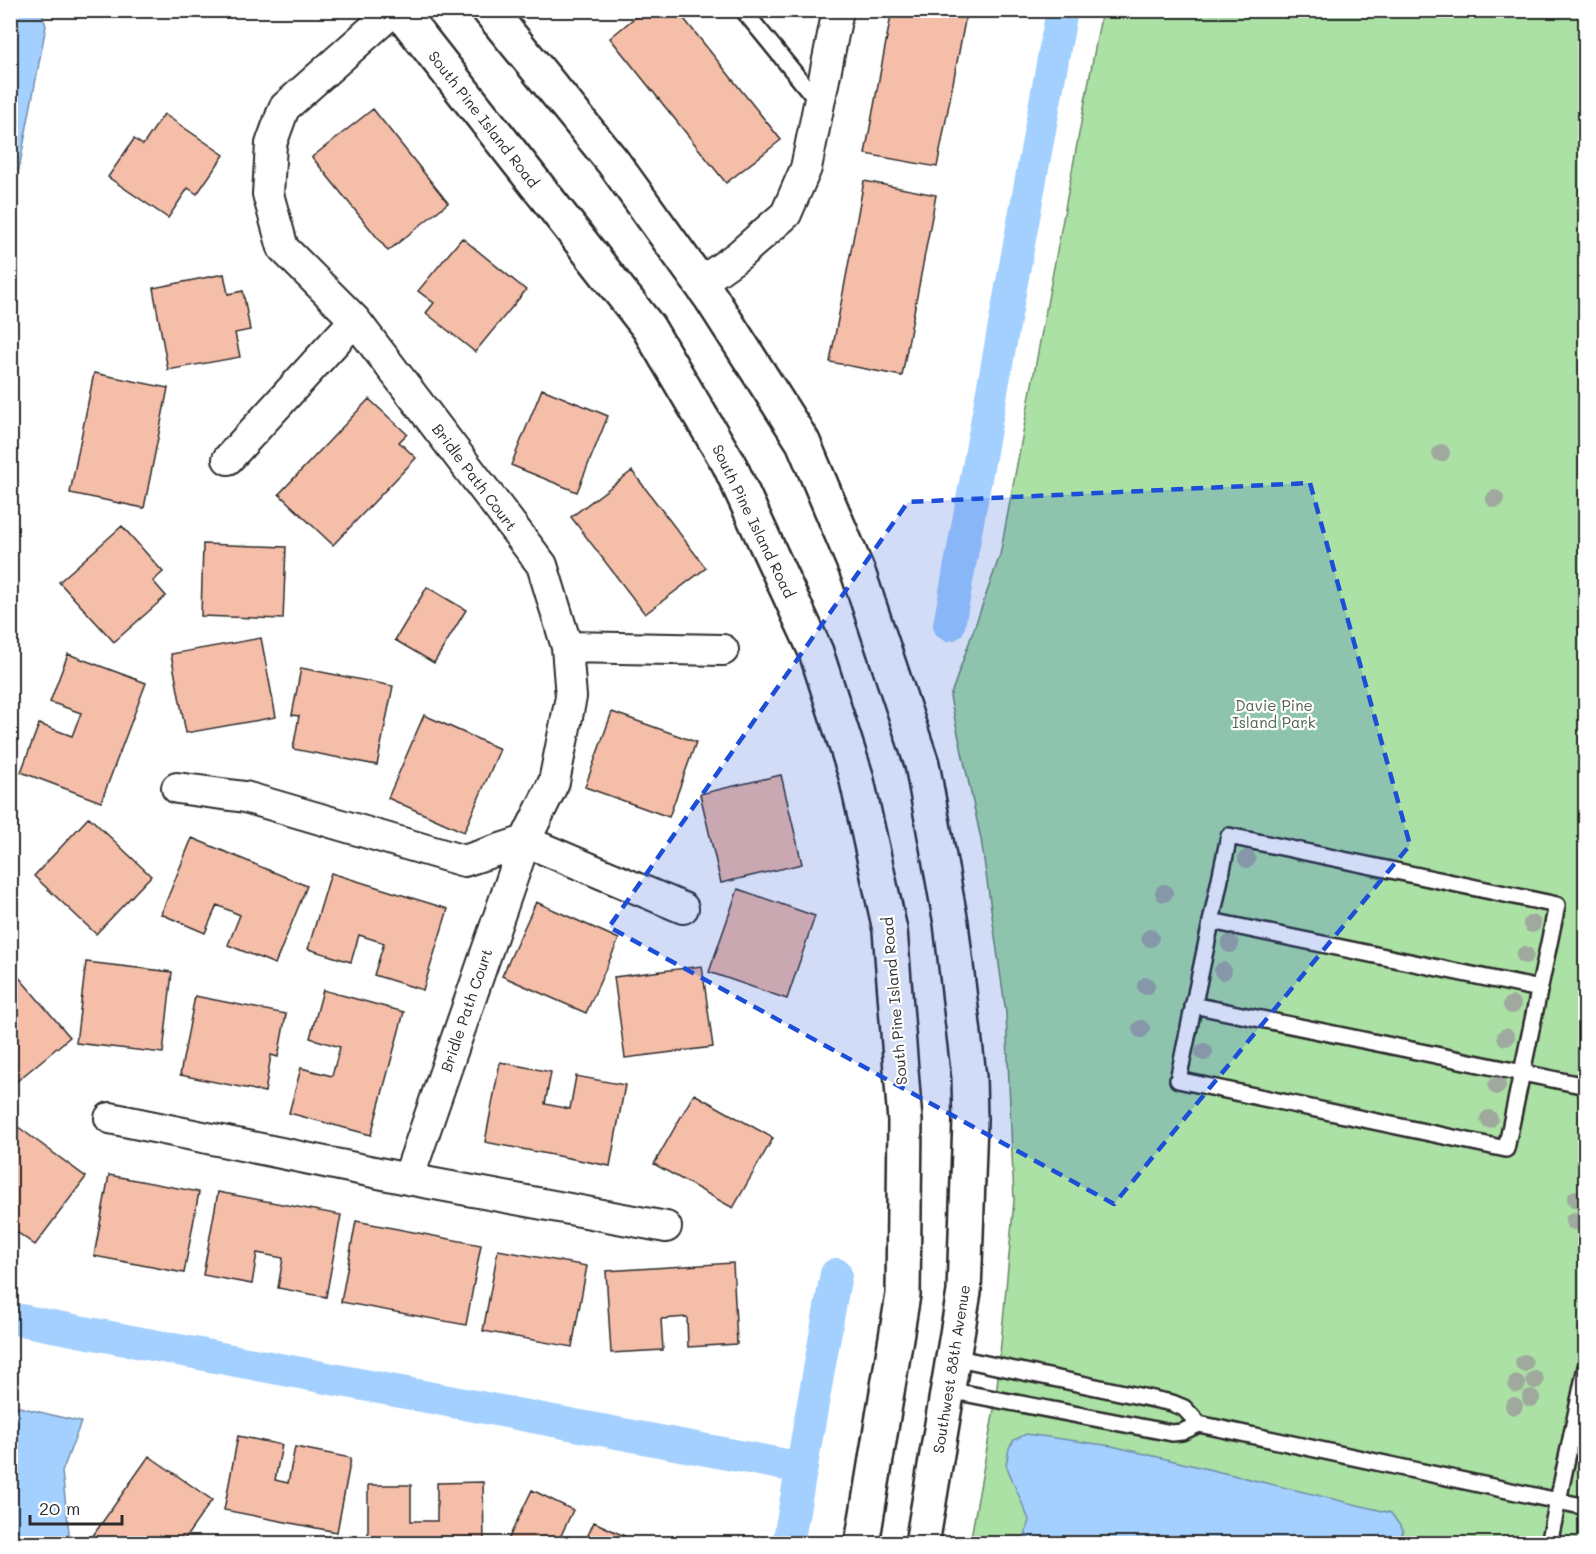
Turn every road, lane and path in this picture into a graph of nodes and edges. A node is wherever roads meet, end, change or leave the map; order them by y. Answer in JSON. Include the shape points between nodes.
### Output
{"nodes":[{"id":1,"x":394,"y":10,"type":"edge"},
{"id":2,"x":399,"y":10,"type":"edge"},
{"id":3,"x":489,"y":10,"type":"edge"},
{"id":4,"x":743,"y":10,"type":"edge"},
{"id":5,"x":838,"y":10,"type":"edge"},
{"id":6,"x":819,"y":103,"type":"junction"},
{"id":7,"x":700,"y":283,"type":"junction"},
{"id":8,"x":355,"y":320,"type":"junction"},
{"id":9,"x":228,"y":459,"type":"dead end"},
{"id":10,"x":567,"y":647,"type":"junction"},
{"id":11,"x":723,"y":650,"type":"dead end"},
{"id":12,"x":177,"y":788,"type":"dead end"},
{"id":13,"x":525,"y":841,"type":"junction"},
{"id":14,"x":683,"y":908,"type":"dead end"},
{"id":15,"x":1211,"y":921,"type":"junction"},
{"id":16,"x":1539,"y":989,"type":"junction"},
{"id":17,"x":1193,"y":1005,"type":"junction"},
{"id":18,"x":1522,"y":1072,"type":"junction"},
{"id":19,"x":1586,"y":1086,"type":"edge"},
{"id":20,"x":110,"y":1118,"type":"dead end"},
{"id":21,"x":408,"y":1179,"type":"junction"},
{"id":22,"x":666,"y":1227,"type":"dead end"},
{"id":23,"x":953,"y":1357,"type":"junction"},
{"id":24,"x":1586,"y":1367,"type":"edge"},
{"id":25,"x":948,"y":1390,"type":"junction"},
{"id":26,"x":1199,"y":1424,"type":"junction"},
{"id":27,"x":1557,"y":1500,"type":"junction"},
{"id":28,"x":1586,"y":1507,"type":"edge"},
{"id":29,"x":862,"y":1544,"type":"edge"},
{"id":30,"x":922,"y":1544,"type":"edge"},
{"id":31,"x":1549,"y":1544,"type":"edge"}],
"edges":[{"from":1,"to":8,"type":"street","name":"Bridle Path Court","via":[[284,108],[271,144],[268,194],[283,248]]},
{"from":2,"to":29,"type":"main road","name":"South Pine Island Road","via":[[648,327],[729,464],[816,652],[856,776],[890,930],[905,1121],[903,1294]]},
{"from":3,"to":7,"type":"main road","via":[[613,162]]},
{"from":4,"to":6,"type":"lane"},
{"from":5,"to":6,"type":"street"},
{"from":6,"to":7,"type":"street","via":[[806,168],[786,214]]},
{"from":7,"to":23,"type":"main road","name":"Southwest 88th Avenue","via":[[803,442],[859,575],[922,764],[951,922],[969,1077],[964,1292]]},
{"from":8,"to":9,"type":"street"},
{"from":8,"to":10,"type":"street","name":"Bridle Path Court","via":[[542,565]]},
{"from":10,"to":11,"type":"street"},
{"from":10,"to":13,"type":"street","name":"Bridle Path Court","via":[[571,697],[554,782]]},
{"from":12,"to":13,"type":"street","via":[[245,797],[464,861]]},
{"from":13,"to":14,"type":"street"},
{"from":13,"to":21,"type":"street","name":"Bridle Path Court"},
{"from":15,"to":16,"type":"lane"},
{"from":15,"to":16,"type":"lane","via":[[1229,836],[1557,905]]},
{"from":15,"to":17,"type":"lane"},
{"from":16,"to":18,"type":"lane"},
{"from":17,"to":18,"type":"lane"},
{"from":17,"to":18,"type":"lane","via":[[1178,1080],[1506,1149]]},
{"from":18,"to":19,"type":"lane"},
{"from":20,"to":21,"type":"street"},
{"from":21,"to":22,"type":"street"},
{"from":23,"to":25,"type":"main road","name":"Southwest 88th Avenue"},
{"from":23,"to":26,"type":"lane","via":[[1172,1403],[1184,1408]]},
{"from":24,"to":27,"type":"lane"},
{"from":25,"to":26,"type":"lane","via":[[1172,1432]]},
{"from":25,"to":30,"type":"main road","name":"Southwest 88th Avenue"},
{"from":26,"to":27,"type":"lane"},
{"from":27,"to":28,"type":"lane"},
{"from":27,"to":31,"type":"lane"}]}
